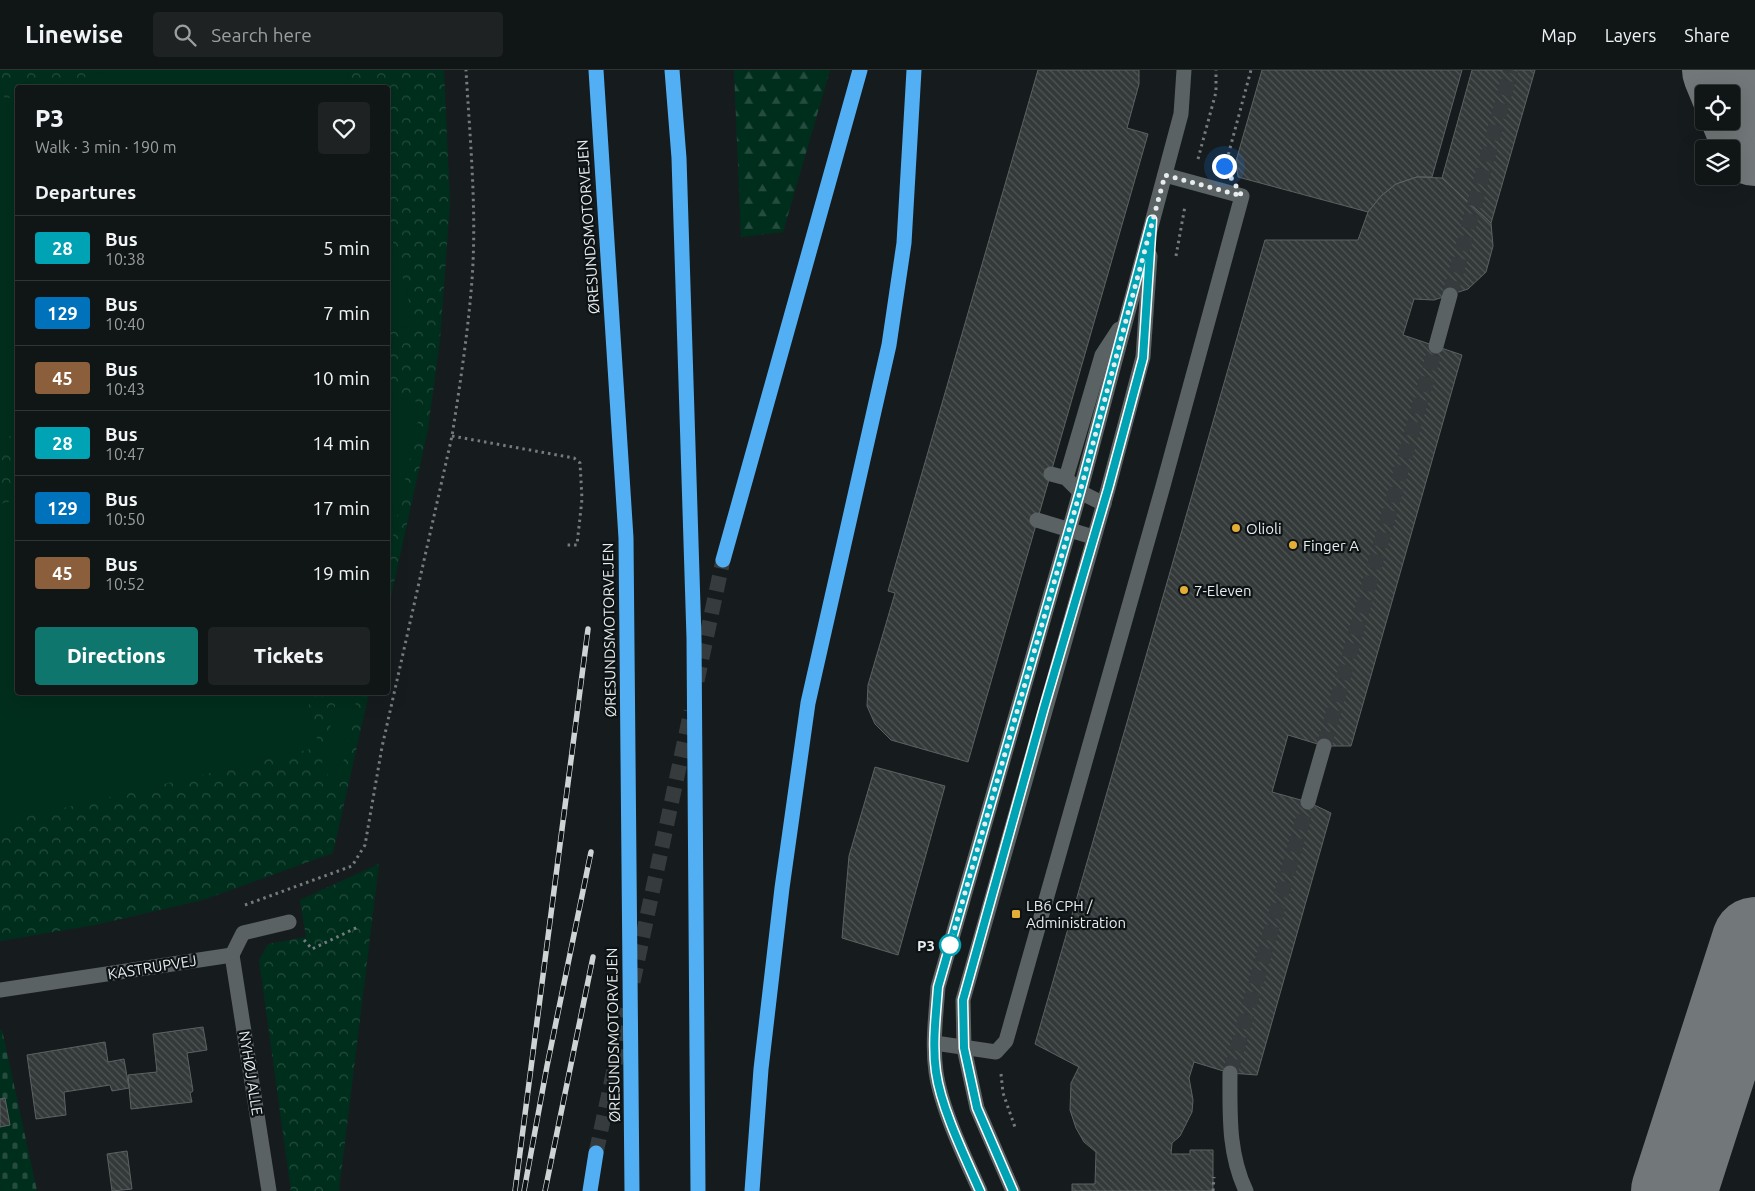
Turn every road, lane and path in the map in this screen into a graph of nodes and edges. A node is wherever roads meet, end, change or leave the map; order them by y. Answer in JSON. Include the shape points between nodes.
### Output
{"nodes":[{"id":1,"x":466,"y":70,"type":"edge"},
{"id":2,"x":596,"y":70,"type":"edge"},
{"id":3,"x":672,"y":70,"type":"edge"},
{"id":4,"x":860,"y":70,"type":"edge"},
{"id":5,"x":914,"y":70,"type":"edge"},
{"id":6,"x":1184,"y":70,"type":"edge"},
{"id":7,"x":1216,"y":70,"type":"edge"},
{"id":8,"x":1251,"y":70,"type":"edge"},
{"id":9,"x":1165,"y":175,"type":"junction"},
{"id":10,"x":1192,"y":182,"type":"junction"},
{"id":11,"x":1242,"y":196,"type":"junction"},
{"id":12,"x":1152,"y":220,"type":"junction"},
{"id":13,"x":1450,"y":295,"type":"tunnel mouth"},
{"id":14,"x":1126,"y":317,"type":"junction"},
{"id":15,"x":1436,"y":346,"type":"tunnel mouth"},
{"id":16,"x":452,"y":436,"type":"junction"},
{"id":17,"x":1051,"y":474,"type":"dead end"},
{"id":18,"x":1066,"y":478,"type":"junction"},
{"id":19,"x":1080,"y":492,"type":"junction"},
{"id":20,"x":1104,"y":504,"type":"junction"},
{"id":21,"x":1037,"y":520,"type":"dead end"},
{"id":22,"x":1069,"y":529,"type":"junction"},
{"id":23,"x":1093,"y":537,"type":"junction"},
{"id":24,"x":564,"y":545,"type":"dead end"},
{"id":25,"x":723,"y":560,"type":"tunnel mouth"},
{"id":26,"x":1324,"y":746,"type":"tunnel mouth"},
{"id":27,"x":1308,"y":802,"type":"tunnel mouth"},
{"id":28,"x":239,"y":908,"type":"dead end"},
{"id":29,"x":289,"y":922,"type":"joint"},
{"id":30,"x":358,"y":927,"type":"dead end"},
{"id":31,"x":232,"y":954,"type":"junction"},
{"id":32,"x":0,"y":990,"type":"edge"},
{"id":33,"x":934,"y":1043,"type":"junction"},
{"id":34,"x":964,"y":1048,"type":"junction"},
{"id":35,"x":996,"y":1052,"type":"junction"},
{"id":36,"x":1230,"y":1073,"type":"tunnel mouth"},
{"id":37,"x":1018,"y":1137,"type":"dead end"},
{"id":38,"x":596,"y":1153,"type":"tunnel mouth"},
{"id":39,"x":269,"y":1191,"type":"edge"},
{"id":40,"x":590,"y":1191,"type":"edge"},
{"id":41,"x":632,"y":1191,"type":"edge"},
{"id":42,"x":698,"y":1191,"type":"edge"},
{"id":43,"x":752,"y":1191,"type":"edge"},
{"id":44,"x":980,"y":1191,"type":"edge"},
{"id":45,"x":1013,"y":1191,"type":"edge"},
{"id":46,"x":1246,"y":1191,"type":"edge"}],
"edges":[{"from":1,"to":16,"type":"path","via":[[473,190],[472,280]]},
{"from":2,"to":41,"type":"highway","name":"ØRESUNDSMOTORVEJEN","via":[[626,538]]},
{"from":3,"to":42,"type":"highway","via":[[679,158],[694,638]]},
{"from":4,"to":25,"type":"highway"},
{"from":5,"to":43,"type":"highway","via":[[904,243],[890,345],[808,703],[764,1041]]},
{"from":6,"to":9,"type":"street","via":[[1182,114]]},
{"from":7,"to":10,"type":"path","via":[[1216,92]]},
{"from":8,"to":11,"type":"path","via":[[1224,166]]},
{"from":9,"to":10,"type":"street"},
{"from":9,"to":12,"type":"street"},
{"from":10,"to":11,"type":"street"},
{"from":11,"to":35,"type":"street","via":[[1164,486],[1006,1041]]},
{"from":12,"to":14,"type":"street"},
{"from":12,"to":20,"type":"street","via":[[1143,358]]},
{"from":13,"to":15,"type":"street"},
{"from":14,"to":18,"type":"street","via":[[1102,355]]},
{"from":14,"to":19,"type":"street"},
{"from":16,"to":24,"type":"path","via":[[574,458],[580,463],[582,499],[576,545]]},
{"from":16,"to":28,"type":"path","via":[[382,747],[365,845],[352,866]]},
{"from":17,"to":18,"type":"street"},
{"from":18,"to":19,"type":"street"},
{"from":19,"to":20,"type":"street"},
{"from":19,"to":22,"type":"street"},
{"from":20,"to":23,"type":"street"},
{"from":21,"to":22,"type":"street"},
{"from":22,"to":23,"type":"street"},
{"from":22,"to":33,"type":"street","via":[[941,978]]},
{"from":23,"to":34,"type":"street","via":[[963,1000]]},
{"from":26,"to":27,"type":"street"},
{"from":29,"to":30,"type":"path","via":[[312,949]]},
{"from":29,"to":31,"type":"street","via":[[242,933]]},
{"from":31,"to":32,"type":"street","name":"KASTRUPVEJ"},
{"from":31,"to":39,"type":"street","name":"NYHØJ ALLE"},
{"from":33,"to":34,"type":"street"},
{"from":33,"to":44,"type":"street","via":[[936,1073],[950,1120]]},
{"from":34,"to":35,"type":"street"},
{"from":34,"to":45,"type":"street","via":[[977,1108]]},
{"from":35,"to":37,"type":"path","via":[[1003,1093]]},
{"from":36,"to":46,"type":"street","via":[[1230,1132],[1236,1170]]},
{"from":38,"to":40,"type":"highway"}]}
